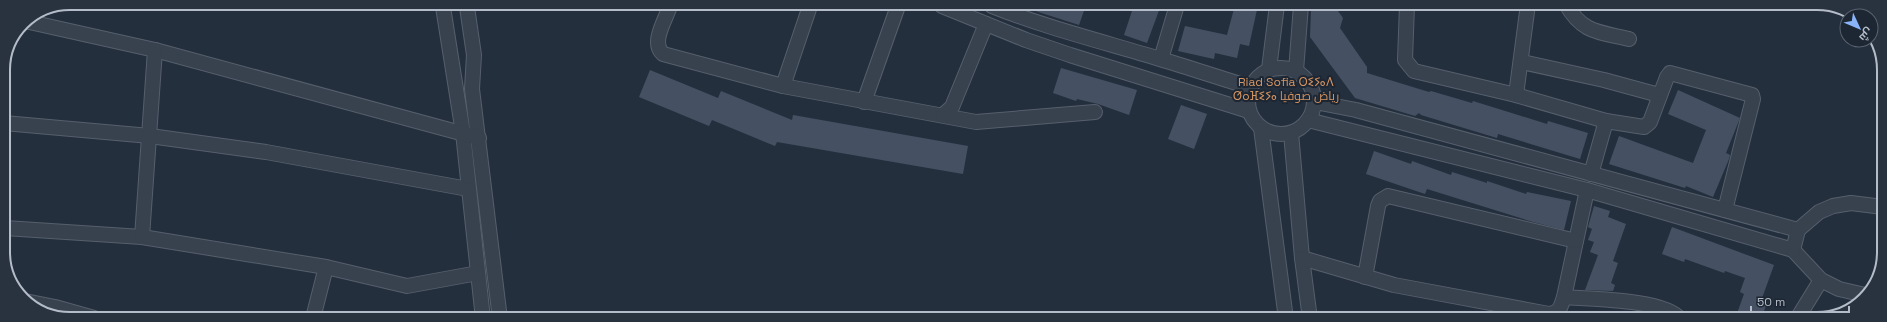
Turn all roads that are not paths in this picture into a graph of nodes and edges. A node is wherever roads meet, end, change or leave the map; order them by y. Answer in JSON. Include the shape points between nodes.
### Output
{"nodes":[{"id":1,"x":443,"y":10,"type":"edge"},
{"id":2,"x":467,"y":10,"type":"edge"},
{"id":3,"x":669,"y":10,"type":"edge"},
{"id":4,"x":809,"y":10,"type":"edge"},
{"id":5,"x":897,"y":10,"type":"edge"},
{"id":6,"x":952,"y":10,"type":"edge"},
{"id":7,"x":1003,"y":10,"type":"edge"},
{"id":8,"x":1176,"y":10,"type":"edge"},
{"id":9,"x":1276,"y":10,"type":"edge"},
{"id":10,"x":1301,"y":10,"type":"edge"},
{"id":11,"x":1407,"y":10,"type":"edge"},
{"id":12,"x":1527,"y":10,"type":"edge"},
{"id":13,"x":1570,"y":10,"type":"edge"},
{"id":14,"x":34,"y":23,"type":"edge"},
{"id":15,"x":986,"y":24,"type":"junction"},
{"id":16,"x":1629,"y":39,"type":"dead end"},
{"id":17,"x":155,"y":50,"type":"junction"},
{"id":18,"x":1161,"y":59,"type":"junction"},
{"id":19,"x":1522,"y":62,"type":"junction"},
{"id":20,"x":1269,"y":69,"type":"junction"},
{"id":21,"x":1296,"y":71,"type":"junction"},
{"id":22,"x":783,"y":86,"type":"junction"},
{"id":23,"x":1250,"y":88,"type":"junction"},
{"id":24,"x":1516,"y":95,"type":"junction"},
{"id":25,"x":1659,"y":95,"type":"junction"},
{"id":26,"x":864,"y":102,"type":"junction"},
{"id":27,"x":1315,"y":102,"type":"junction"},
{"id":28,"x":1249,"y":111,"type":"junction"},
{"id":29,"x":1095,"y":112,"type":"dead end"},
{"id":30,"x":943,"y":116,"type":"junction"},
{"id":31,"x":1308,"y":120,"type":"junction"},
{"id":32,"x":1606,"y":121,"type":"junction"},
{"id":33,"x":10,"y":124,"type":"edge"},
{"id":34,"x":1261,"y":128,"type":"junction"},
{"id":35,"x":463,"y":133,"type":"junction"},
{"id":36,"x":1291,"y":133,"type":"junction"},
{"id":37,"x":150,"y":136,"type":"junction"},
{"id":38,"x":479,"y":138,"type":"junction"},
{"id":39,"x":1591,"y":174,"type":"junction"},
{"id":40,"x":468,"y":189,"type":"junction"},
{"id":41,"x":1587,"y":190,"type":"junction"},
{"id":42,"x":1877,"y":206,"type":"edge"},
{"id":43,"x":1725,"y":210,"type":"junction"},
{"id":44,"x":10,"y":228,"type":"edge"},
{"id":45,"x":1798,"y":230,"type":"junction"},
{"id":46,"x":142,"y":237,"type":"junction"},
{"id":47,"x":1576,"y":241,"type":"junction"},
{"id":48,"x":1793,"y":250,"type":"junction"},
{"id":49,"x":1302,"y":258,"type":"junction"},
{"id":50,"x":326,"y":267,"type":"junction"},
{"id":51,"x":478,"y":273,"type":"junction"},
{"id":52,"x":1365,"y":277,"type":"junction"},
{"id":53,"x":1821,"y":280,"type":"junction"},
{"id":54,"x":497,"y":294,"type":"junction"},
{"id":55,"x":1859,"y":294,"type":"edge"},
{"id":56,"x":1564,"y":297,"type":"junction"},
{"id":57,"x":315,"y":312,"type":"edge"},
{"id":58,"x":482,"y":312,"type":"edge"},
{"id":59,"x":499,"y":312,"type":"edge"},
{"id":60,"x":507,"y":312,"type":"edge"},
{"id":61,"x":1285,"y":312,"type":"edge"},
{"id":62,"x":1309,"y":312,"type":"edge"},
{"id":63,"x":1538,"y":312,"type":"edge"},
{"id":64,"x":1556,"y":312,"type":"edge"},
{"id":65,"x":1672,"y":312,"type":"edge"},
{"id":66,"x":1801,"y":312,"type":"edge"}],
"edges":[{"from":1,"to":35,"type":"street"},
{"from":2,"to":38,"type":"street","via":[[474,55],[472,89]]},
{"from":3,"to":22,"type":"street","via":[[657,41],[659,51],[663,54]]},
{"from":4,"to":22,"type":"street"},
{"from":5,"to":26,"type":"street"},
{"from":6,"to":15,"type":"street"},
{"from":7,"to":18,"type":"street","via":[[1084,38]]},
{"from":8,"to":18,"type":"street"},
{"from":9,"to":20,"type":"street"},
{"from":10,"to":21,"type":"street"},
{"from":11,"to":24,"type":"street","via":[[1405,60],[1410,69]]},
{"from":12,"to":19,"type":"street"},
{"from":13,"to":16,"type":"street","via":[[1579,23],[1587,28]]},
{"from":14,"to":17,"type":"street"},
{"from":15,"to":28,"type":"street","via":[[1070,55]]},
{"from":15,"to":30,"type":"street","via":[[952,107]]},
{"from":17,"to":35,"type":"street"},
{"from":17,"to":37,"type":"street"},
{"from":18,"to":23,"type":"street"},
{"from":19,"to":24,"type":"street"},
{"from":19,"to":25,"type":"street"},
{"from":20,"to":21,"type":"street","via":[[1283,67]]},
{"from":20,"to":23,"type":"street","via":[[1258,77]]},
{"from":21,"to":27,"type":"street","via":[[1306,78],[1313,90]]},
{"from":22,"to":26,"type":"street"},
{"from":23,"to":28,"type":"street","via":[[1247,99]]},
{"from":24,"to":32,"type":"street"},
{"from":25,"to":32,"type":"street","via":[[1650,122],[1644,127]]},
{"from":25,"to":43,"type":"street","via":[[1667,76],[1673,72],[1752,94],[1753,99]]},
{"from":26,"to":30,"type":"street"},
{"from":27,"to":31,"type":"street"},
{"from":27,"to":39,"type":"street","via":[[1356,110]]},
{"from":28,"to":34,"type":"street"},
{"from":29,"to":30,"type":"street","via":[[976,122]]},
{"from":31,"to":36,"type":"street"},
{"from":31,"to":41,"type":"street"},
{"from":32,"to":39,"type":"street"},
{"from":33,"to":37,"type":"street"},
{"from":34,"to":36,"type":"street","via":[[1280,135]]},
{"from":34,"to":61,"type":"street"},
{"from":35,"to":38,"type":"street"},
{"from":35,"to":40,"type":"street"},
{"from":36,"to":49,"type":"street"},
{"from":37,"to":40,"type":"street","via":[[266,152]]},
{"from":37,"to":46,"type":"street"},
{"from":38,"to":54,"type":"street"},
{"from":39,"to":43,"type":"street"},
{"from":40,"to":51,"type":"street"},
{"from":41,"to":47,"type":"street"},
{"from":41,"to":48,"type":"street"},
{"from":42,"to":45,"type":"street","via":[[1851,203],[1833,206],[1819,212]]},
{"from":43,"to":45,"type":"street"},
{"from":44,"to":46,"type":"street"},
{"from":45,"to":48,"type":"street"},
{"from":46,"to":50,"type":"street"},
{"from":47,"to":52,"type":"street","via":[[1388,196],[1380,201],[1378,206]]},
{"from":47,"to":56,"type":"street"},
{"from":48,"to":53,"type":"street"},
{"from":49,"to":52,"type":"street"},
{"from":49,"to":62,"type":"street"},
{"from":50,"to":51,"type":"street","via":[[408,286]]},
{"from":50,"to":57,"type":"street"},
{"from":51,"to":58,"type":"street"},
{"from":52,"to":63,"type":"street"},
{"from":53,"to":55,"type":"street","via":[[1839,289]]},
{"from":53,"to":66,"type":"street"},
{"from":54,"to":59,"type":"street"},
{"from":54,"to":60,"type":"street"},
{"from":56,"to":64,"type":"street","via":[[1559,311]]},
{"from":56,"to":65,"type":"street","via":[[1634,301]]}]}
